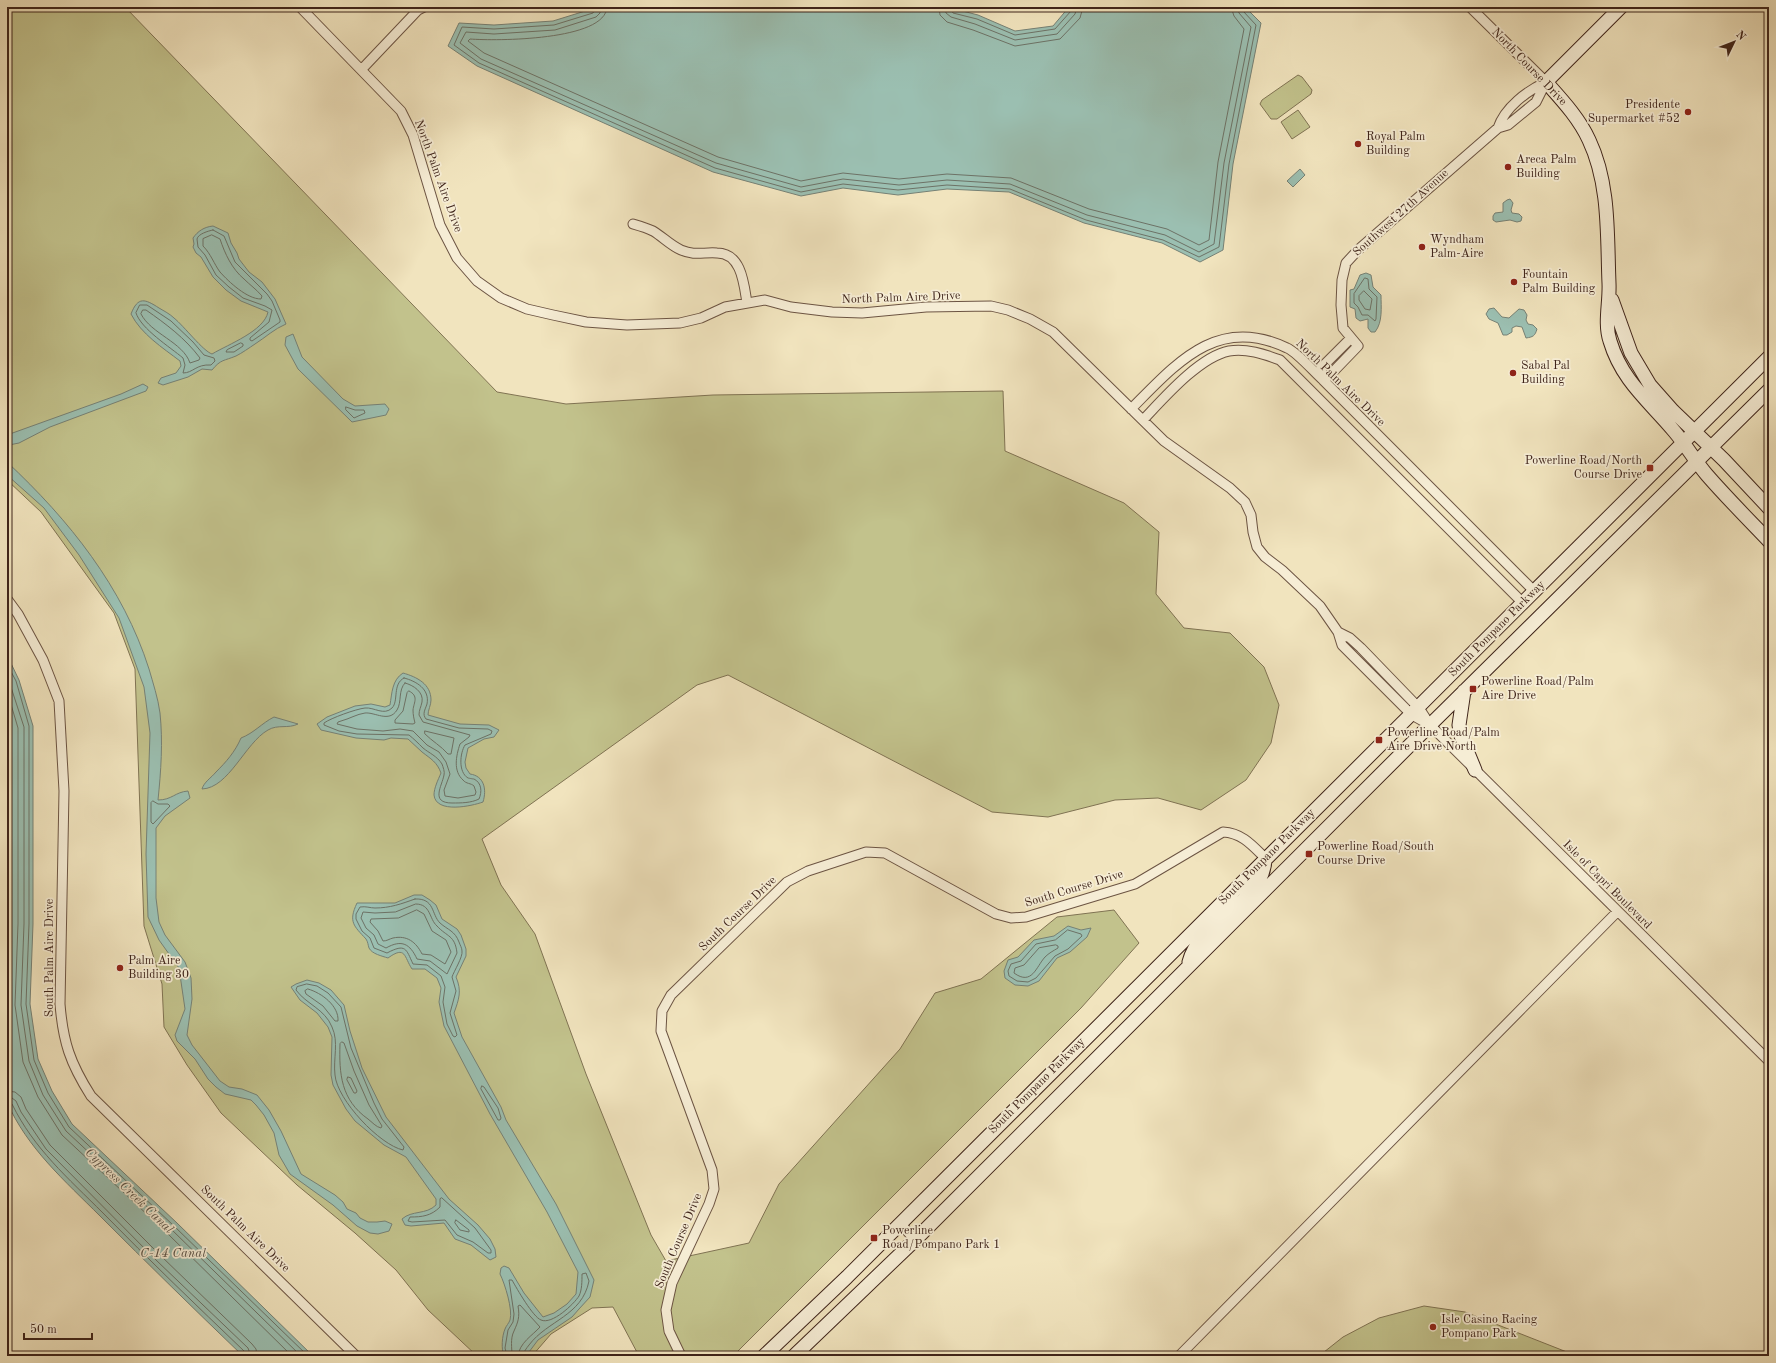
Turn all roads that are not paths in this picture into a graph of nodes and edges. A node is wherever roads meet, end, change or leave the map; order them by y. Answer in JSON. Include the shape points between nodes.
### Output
{"nodes":[{"id":1,"x":300,"y":7,"type":"edge"},
{"id":2,"x":424,"y":7,"type":"edge"},
{"id":3,"x":1470,"y":7,"type":"edge"},
{"id":4,"x":1621,"y":7,"type":"edge"},
{"id":5,"x":362,"y":69,"type":"junction"},
{"id":6,"x":1546,"y":82,"type":"junction"},
{"id":7,"x":633,"y":224,"type":"dead end"},
{"id":8,"x":1610,"y":294,"type":"junction"},
{"id":9,"x":747,"y":303,"type":"junction"},
{"id":10,"x":1351,"y":338,"type":"junction"},
{"id":11,"x":1769,"y":357,"type":"edge"},
{"id":12,"x":1323,"y":380,"type":"junction"},
{"id":13,"x":1769,"y":390,"type":"edge"},
{"id":14,"x":1131,"y":409,"type":"junction"},
{"id":15,"x":1143,"y":420,"type":"junction"},
{"id":16,"x":1694,"y":432,"type":"junction"},
{"id":17,"x":1683,"y":443,"type":"junction"},
{"id":18,"x":1388,"y":446,"type":"junction"},
{"id":19,"x":1711,"y":448,"type":"junction"},
{"id":20,"x":1378,"y":457,"type":"junction"},
{"id":21,"x":1696,"y":461,"type":"junction"},
{"id":22,"x":1446,"y":504,"type":"junction"},
{"id":23,"x":1769,"y":508,"type":"edge"},
{"id":24,"x":1436,"y":516,"type":"junction"},
{"id":25,"x":1769,"y":541,"type":"edge"},
{"id":26,"x":1534,"y":591,"type":"junction"},
{"id":27,"x":7,"y":598,"type":"edge"},
{"id":28,"x":1522,"y":602,"type":"junction"},
{"id":29,"x":1464,"y":691,"type":"junction"},
{"id":30,"x":1415,"y":712,"type":"junction"},
{"id":31,"x":1430,"y":725,"type":"junction"},
{"id":32,"x":1475,"y":770,"type":"junction"},
{"id":33,"x":1265,"y":858,"type":"junction"},
{"id":34,"x":1617,"y":912,"type":"junction"},
{"id":35,"x":1188,"y":968,"type":"junction"},
{"id":36,"x":1769,"y":1061,"type":"edge"},
{"id":37,"x":900,"y":1223,"type":"junction"},
{"id":38,"x":915,"y":1240,"type":"junction"},
{"id":39,"x":356,"y":1356,"type":"edge"},
{"id":40,"x":681,"y":1356,"type":"edge"},
{"id":41,"x":764,"y":1356,"type":"edge"},
{"id":42,"x":794,"y":1356,"type":"edge"},
{"id":43,"x":1179,"y":1356,"type":"edge"}],
"edges":[{"from":1,"to":5,"type":"street","name":"North Palm Aire Drive"},
{"from":2,"to":5,"type":"street","via":[[418,10]]},
{"from":3,"to":6,"type":"street","name":"North Course Drive"},
{"from":4,"to":6,"type":"main road","name":"Southwest 27th Avenue"},
{"from":5,"to":9,"type":"street","name":"North Palm Aire Drive","via":[[401,111],[413,135],[440,225],[457,258],[477,281],[501,298],[527,309],[586,322],[627,325],[680,323],[701,318],[725,307]]},
{"from":6,"to":8,"type":"main road","name":"North Course Drive","via":[[1579,122],[1589,140],[1598,166],[1605,205]]},
{"from":6,"to":10,"type":"street","name":"Southwest 27th Avenue","via":[[1536,102],[1508,125],[1498,128],[1346,263],[1342,280],[1342,320],[1343,328]]},
{"from":7,"to":9,"type":"street","via":[[652,230],[670,245],[682,250],[697,255],[720,253],[732,259],[742,273]]},
{"from":8,"to":16,"type":"main road","name":"North Course Drive","via":[[1627,344],[1640,370],[1664,402]]},
{"from":8,"to":17,"type":"main road","name":"North Course Drive","via":[[1608,331],[1619,363],[1640,395]]},
{"from":9,"to":14,"type":"street","name":"North Palm Aire Drive","via":[[765,300],[792,307],[847,313],[985,306],[1008,310],[1030,318],[1053,332]]},
{"from":10,"to":12,"type":"street","via":[[1320,368]]},
{"from":10,"to":12,"type":"street","name":"Southwest 27th Avenue","via":[[1358,346]]},
{"from":11,"to":16,"type":"main road","name":"South Pompano Parkway"},
{"from":12,"to":14,"type":"street","name":"North Palm Aire Drive","via":[[1288,348],[1243,336],[1220,339],[1199,348],[1175,365]]},
{"from":12,"to":18,"type":"street","name":"North Palm Aire Drive"},
{"from":13,"to":19,"type":"main road","name":"South Pompano Parkway"},
{"from":14,"to":15,"type":"street","name":"North Palm Aire Drive"},
{"from":15,"to":20,"type":"street","name":"North Palm Aire Drive","via":[[1186,377],[1208,360],[1228,352],[1264,354],[1280,360]]},
{"from":15,"to":30,"type":"street","name":"North Palm Aire Drive","via":[[1164,441],[1230,488],[1245,502],[1251,516],[1257,547],[1265,557],[1320,606],[1338,632],[1342,645]]},
{"from":16,"to":17,"type":"main road","name":"South Pompano Parkway"},
{"from":16,"to":19,"type":"main road","name":"North Course Drive"},
{"from":17,"to":21,"type":"main road","name":"North Course Drive"},
{"from":17,"to":26,"type":"main road","name":"South Pompano Parkway"},
{"from":18,"to":20,"type":"street"},
{"from":18,"to":22,"type":"street","name":"North Palm Aire Drive"},
{"from":19,"to":21,"type":"main road","name":"South Pompano Parkway"},
{"from":19,"to":23,"type":"main road","name":"North Course Drive"},
{"from":20,"to":24,"type":"street","name":"North Palm Aire Drive"},
{"from":21,"to":25,"type":"main road","name":"North Course Drive"},
{"from":21,"to":29,"type":"main road","name":"South Pompano Parkway"},
{"from":22,"to":24,"type":"street"},
{"from":22,"to":26,"type":"street","name":"North Palm Aire Drive"},
{"from":24,"to":28,"type":"street","name":"North Palm Aire Drive"},
{"from":26,"to":28,"type":"main road","name":"South Pompano Parkway"},
{"from":27,"to":39,"type":"street","name":"South Palm Aire Drive","via":[[43,660],[59,701],[64,791],[60,1004],[62,1032],[73,1065],[91,1096]]},
{"from":28,"to":30,"type":"main road","name":"South Pompano Parkway"},
{"from":29,"to":31,"type":"main road","name":"South Pompano Parkway"},
{"from":29,"to":32,"type":"main road","via":[[1459,724],[1461,736]]},
{"from":30,"to":31,"type":"street","name":"North Palm Aire Drive"},
{"from":30,"to":33,"type":"main road","name":"South Pompano Parkway"},
{"from":31,"to":32,"type":"street","name":"Isle of Capri Boulevard"},
{"from":31,"to":35,"type":"main road","name":"South Pompano Parkway"},
{"from":32,"to":34,"type":"street","name":"Isle of Capri Boulevard"},
{"from":33,"to":35,"type":"main road","via":[[1258,884],[1197,945]]},
{"from":33,"to":37,"type":"main road","name":"South Pompano Parkway"},
{"from":33,"to":40,"type":"street","name":"South Course Drive","via":[[1246,839],[1233,833],[1222,832],[1135,884],[1026,917],[1011,918],[996,914],[885,853],[866,852],[808,871],[787,882],[671,995],[662,1011],[661,1031],[712,1170],[714,1189],[672,1283],[666,1310],[669,1331]]},
{"from":34,"to":36,"type":"street","name":"Isle of Capri Boulevard"},
{"from":34,"to":43,"type":"street"},
{"from":35,"to":38,"type":"main road","name":"South Pompano Parkway"},
{"from":37,"to":38,"type":"street"},
{"from":37,"to":41,"type":"main road","name":"South Pompano Parkway"},
{"from":38,"to":42,"type":"main road","name":"South Pompano Parkway"}]}
